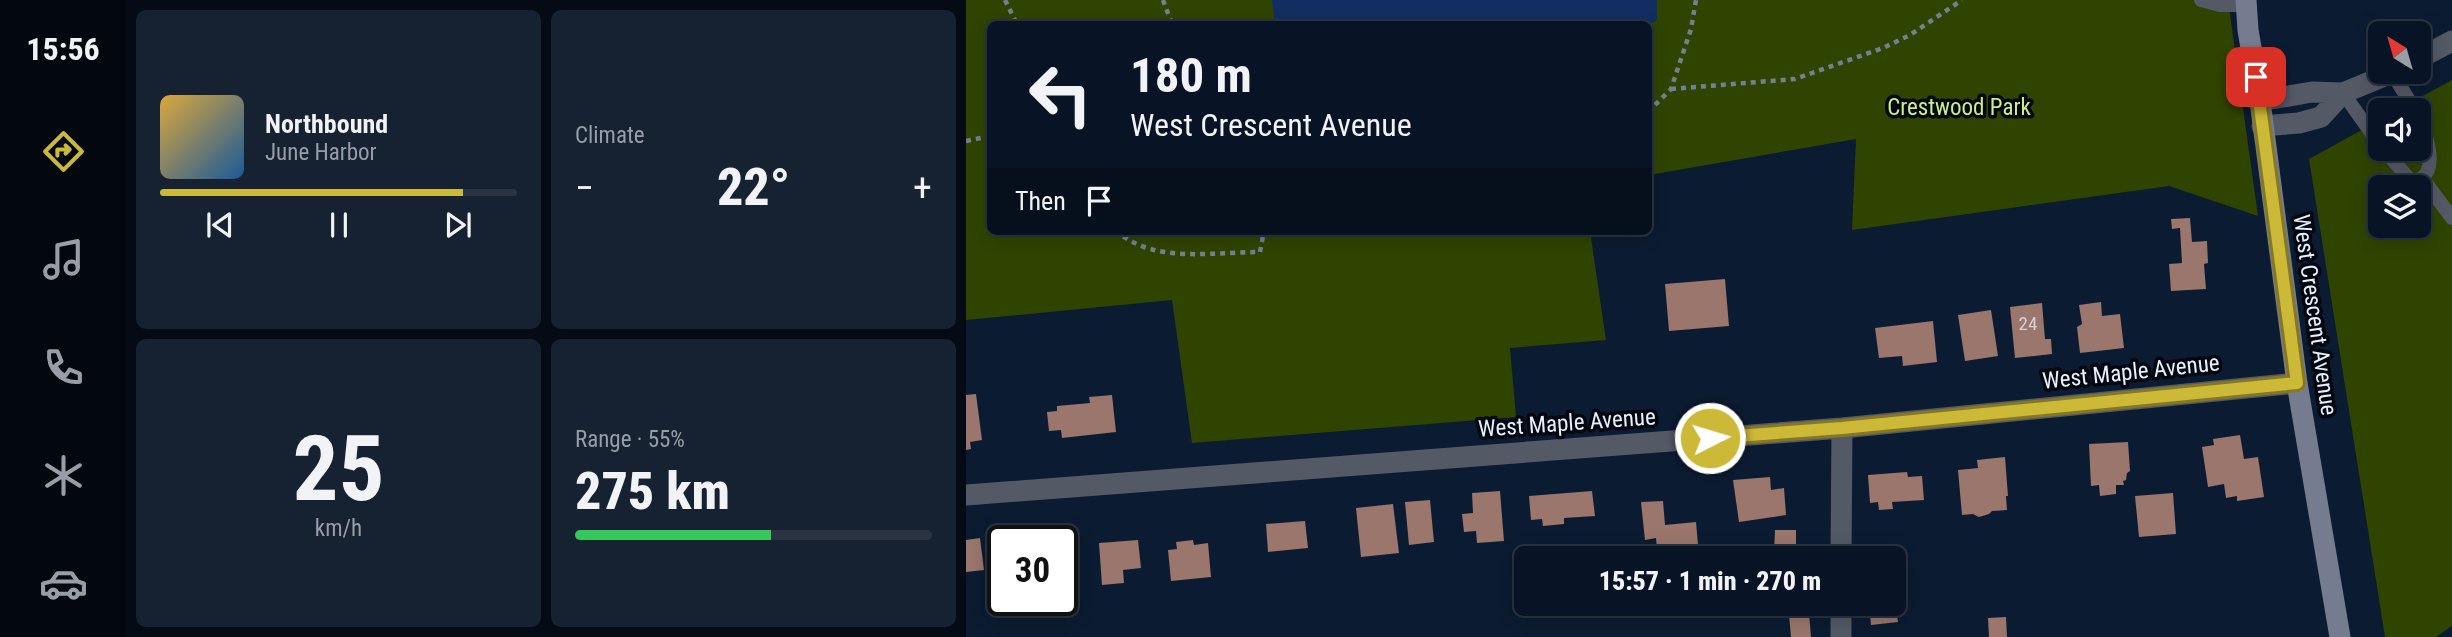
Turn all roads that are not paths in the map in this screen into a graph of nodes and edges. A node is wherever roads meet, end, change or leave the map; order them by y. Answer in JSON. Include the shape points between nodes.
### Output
{"nodes":[{"id":1,"x":2201,"y":0,"type":"edge"},
{"id":2,"x":2246,"y":3,"type":"edge"},
{"id":3,"x":2452,"y":41,"type":"edge"},
{"id":4,"x":2431,"y":52,"type":"edge"},
{"id":5,"x":2368,"y":82,"type":"edge"},
{"id":6,"x":2343,"y":93,"type":"junction"},
{"id":7,"x":2260,"y":101,"type":"junction"},
{"id":8,"x":2262,"y":126,"type":"junction"},
{"id":9,"x":2368,"y":129,"type":"edge"},
{"id":10,"x":2393,"y":161,"type":"edge"},
{"id":11,"x":2406,"y":175,"type":"edge"},
{"id":12,"x":2431,"y":189,"type":"edge"},
{"id":13,"x":2452,"y":218,"type":"edge"},
{"id":14,"x":2297,"y":383,"type":"junction"},
{"id":15,"x":1842,"y":428,"type":"junction"},
{"id":16,"x":966,"y":495,"type":"edge"},
{"id":17,"x":1841,"y":546,"type":"edge"},
{"id":18,"x":1841,"y":616,"type":"edge"},
{"id":19,"x":1840,"y":637,"type":"edge"},
{"id":20,"x":2340,"y":637,"type":"edge"}],
"edges":[{"from":1,"to":2,"type":"lane","via":[[2220,5]]},
{"from":2,"to":7,"type":"main road","name":"West Crescent Avenue"},
{"from":3,"to":4,"type":"street"},
{"from":5,"to":6,"type":"street"},
{"from":6,"to":7,"type":"street","via":[[2312,92]]},
{"from":6,"to":8,"type":"street","via":[[2321,117]]},
{"from":6,"to":9,"type":"lane"},
{"from":7,"to":8,"type":"main road","name":"West Crescent Avenue"},
{"from":8,"to":14,"type":"main road","name":"West Crescent Avenue"},
{"from":10,"to":11,"type":"lane"},
{"from":12,"to":13,"type":"lane"},
{"from":14,"to":15,"type":"street","name":"West Maple Avenue"},
{"from":14,"to":20,"type":"main road","name":"West Crescent Avenue"},
{"from":15,"to":16,"type":"street","name":"West Maple Avenue"},
{"from":15,"to":17,"type":"street"},
{"from":18,"to":19,"type":"street"}]}
